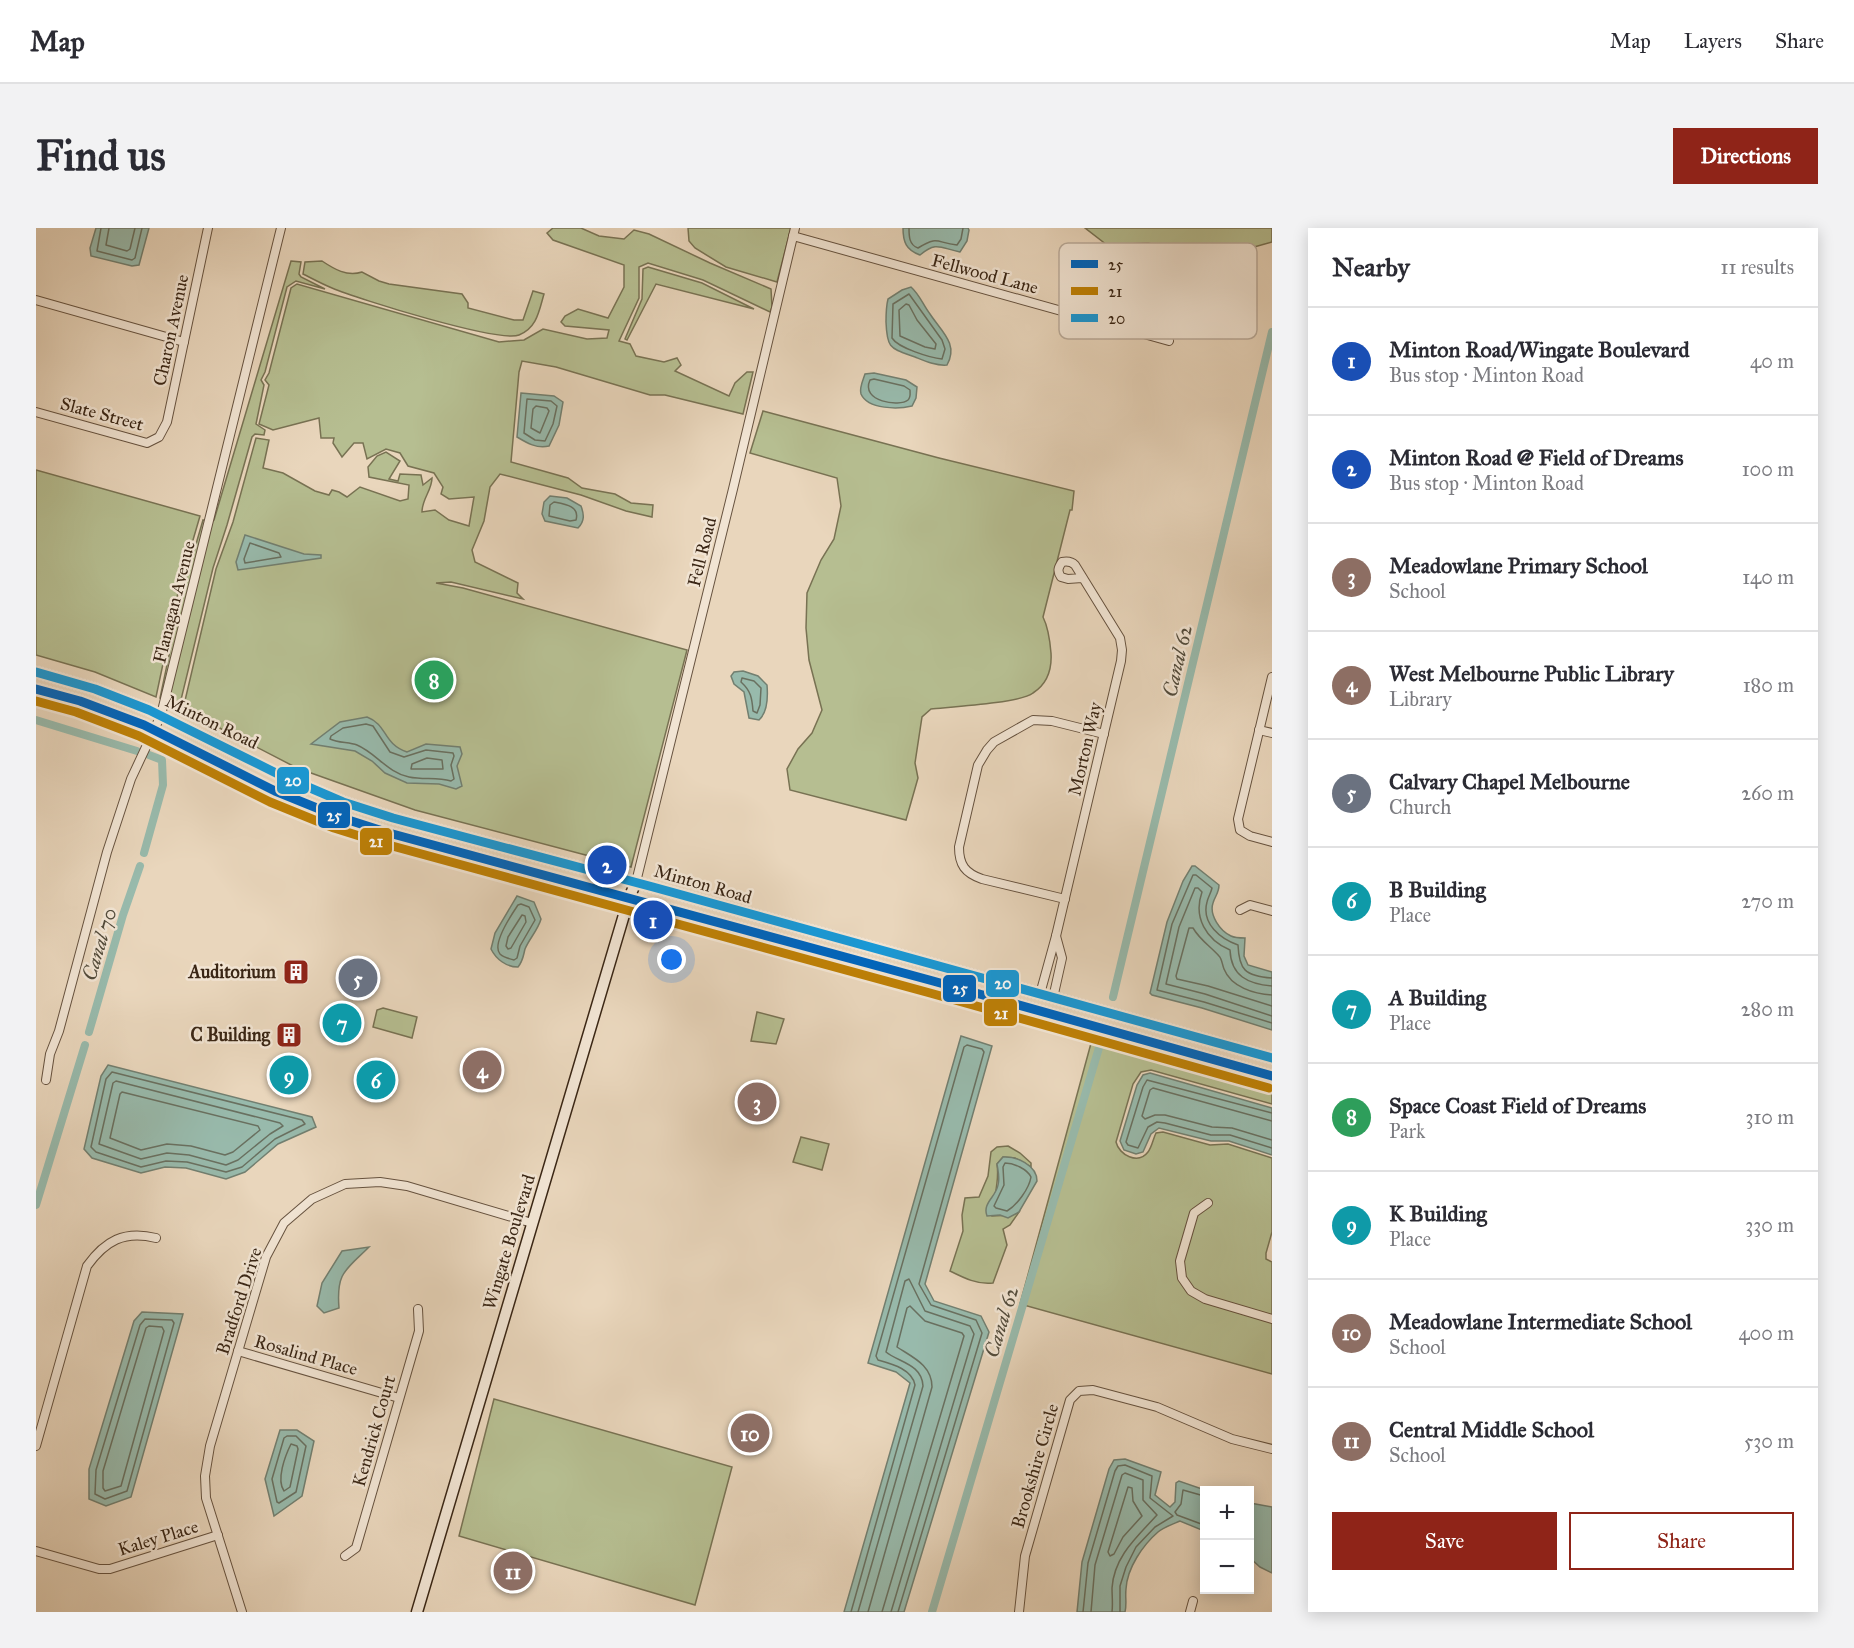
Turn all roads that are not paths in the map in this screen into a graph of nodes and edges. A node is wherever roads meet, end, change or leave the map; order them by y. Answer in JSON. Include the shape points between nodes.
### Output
{"nodes":[{"id":1,"x":208,"y":228,"type":"edge"},
{"id":2,"x":281,"y":228,"type":"edge"},
{"id":3,"x":794,"y":232,"type":"edge"},
{"id":4,"x":36,"y":300,"type":"edge"},
{"id":5,"x":1059,"y":309,"type":"edge"},
{"id":6,"x":1162,"y":339,"type":"edge"},
{"id":7,"x":1169,"y":341,"type":"dead end"},
{"id":8,"x":184,"y":342,"type":"junction"},
{"id":9,"x":36,"y":412,"type":"edge"},
{"id":10,"x":159,"y":437,"type":"joint"},
{"id":11,"x":1082,"y":578,"type":"dead end"},
{"id":12,"x":36,"y":672,"type":"edge"},
{"id":13,"x":1272,"y":677,"type":"edge"},
{"id":14,"x":36,"y":689,"type":"edge"},
{"id":15,"x":161,"y":715,"type":"junction"},
{"id":16,"x":155,"y":730,"type":"junction"},
{"id":17,"x":1259,"y":730,"type":"junction"},
{"id":18,"x":1272,"y":733,"type":"edge"},
{"id":19,"x":1104,"y":734,"type":"junction"},
{"id":20,"x":393,"y":818,"type":"junction"},
{"id":21,"x":374,"y":828,"type":"junction"},
{"id":22,"x":403,"y":837,"type":"junction"},
{"id":23,"x":1272,"y":842,"type":"edge"},
{"id":24,"x":636,"y":882,"type":"junction"},
{"id":25,"x":629,"y":898,"type":"junction"},
{"id":26,"x":1065,"y":899,"type":"junction"},
{"id":27,"x":1240,"y":910,"type":"dead end"},
{"id":28,"x":1272,"y":911,"type":"edge"},
{"id":29,"x":1056,"y":936,"type":"junction"},
{"id":30,"x":937,"y":966,"type":"junction"},
{"id":31,"x":933,"y":981,"type":"junction"},
{"id":32,"x":1040,"y":994,"type":"junction"},
{"id":33,"x":1053,"y":998,"type":"junction"},
{"id":34,"x":1272,"y":1058,"type":"edge"},
{"id":35,"x":1272,"y":1076,"type":"edge"},
{"id":36,"x":46,"y":1080,"type":"dead end"},
{"id":37,"x":1208,"y":1203,"type":"dead end"},
{"id":38,"x":532,"y":1223,"type":"junction"},
{"id":39,"x":156,"y":1238,"type":"dead end"},
{"id":40,"x":418,"y":1309,"type":"dead end"},
{"id":41,"x":1272,"y":1319,"type":"edge"},
{"id":42,"x":238,"y":1351,"type":"junction"},
{"id":43,"x":399,"y":1398,"type":"junction"},
{"id":44,"x":36,"y":1446,"type":"edge"},
{"id":45,"x":1272,"y":1449,"type":"edge"},
{"id":46,"x":218,"y":1535,"type":"junction"},
{"id":47,"x":36,"y":1551,"type":"edge"},
{"id":48,"x":345,"y":1556,"type":"dead end"},
{"id":49,"x":1194,"y":1601,"type":"dead end"},
{"id":50,"x":242,"y":1612,"type":"edge"},
{"id":51,"x":417,"y":1612,"type":"edge"},
{"id":52,"x":1019,"y":1612,"type":"edge"},
{"id":53,"x":1190,"y":1612,"type":"edge"}],
"edges":[{"from":1,"to":8,"type":"street","name":"Charon Avenue"},
{"from":2,"to":15,"type":"street","name":"Flanagan Avenue"},
{"from":3,"to":5,"type":"street","name":"Fellwood Lane"},
{"from":3,"to":24,"type":"street","name":"Fell Road"},
{"from":4,"to":8,"type":"street"},
{"from":6,"to":7,"type":"street","name":"Fellwood Lane"},
{"from":8,"to":10,"type":"street","name":"Charon Avenue","via":[[167,422]]},
{"from":9,"to":10,"type":"street","name":"Slate Street","via":[[147,443]]},
{"from":11,"to":19,"type":"street","name":"Morton Way","via":[[1120,638],[1122,650]]},
{"from":12,"to":15,"type":"main road","name":"Minton Road","via":[[95,689]]},
{"from":13,"to":17,"type":"street"},
{"from":14,"to":16,"type":"main road","name":"Minton Road"},
{"from":15,"to":16,"type":"street","name":"Flanagan Avenue"},
{"from":15,"to":20,"type":"main road","name":"Minton Road","via":[[280,775]]},
{"from":16,"to":21,"type":"main road","name":"Minton Road","via":[[275,791]]},
{"from":16,"to":36,"type":"street","name":"Flanagan Avenue","via":[[131,779],[107,852]]},
{"from":17,"to":18,"type":"street"},
{"from":17,"to":23,"type":"street","via":[[1238,819],[1240,830]]},
{"from":19,"to":26,"type":"street","name":"Morton Way"},
{"from":19,"to":26,"type":"street","via":[[1033,720],[994,742],[978,765],[959,847],[963,868],[982,879]]},
{"from":20,"to":21,"type":"main road"},
{"from":20,"to":22,"type":"main road"},
{"from":20,"to":24,"type":"main road","name":"Minton Road"},
{"from":21,"to":22,"type":"main road","name":"Minton Road"},
{"from":22,"to":25,"type":"main road","name":"Minton Road"},
{"from":24,"to":25,"type":"main road","name":"Wingate Boulevard"},
{"from":24,"to":30,"type":"main road","name":"Minton Road"},
{"from":25,"to":31,"type":"main road","name":"Minton Road"},
{"from":25,"to":38,"type":"main road","name":"Wingate Boulevard"},
{"from":26,"to":29,"type":"street","name":"Morton Way"},
{"from":27,"to":28,"type":"street","via":[[1250,905]]},
{"from":29,"to":32,"type":"street","name":"Morton Way"},
{"from":29,"to":33,"type":"street","name":"Morton Way","via":[[1062,958]]},
{"from":30,"to":31,"type":"street"},
{"from":30,"to":32,"type":"main road","name":"Minton Road"},
{"from":31,"to":35,"type":"main road","name":"Minton Road"},
{"from":32,"to":33,"type":"main road","name":"Minton Road"},
{"from":33,"to":34,"type":"main road","name":"Minton Road"},
{"from":37,"to":41,"type":"street","via":[[1194,1213],[1180,1260],[1182,1278],[1191,1291],[1204,1299]]},
{"from":38,"to":42,"type":"street","name":"Bradford Drive","via":[[406,1186],[380,1182],[345,1184],[312,1199],[284,1223],[266,1257]]},
{"from":38,"to":51,"type":"main road","name":"Wingate Boulevard"},
{"from":39,"to":44,"type":"street","via":[[141,1234],[111,1241],[87,1266]]},
{"from":40,"to":43,"type":"street","name":"Kendrick Court","via":[[419,1331]]},
{"from":42,"to":43,"type":"street","name":"Rosalind Place"},
{"from":42,"to":46,"type":"street","name":"Bradford Drive","via":[[205,1476],[206,1498]]},
{"from":43,"to":48,"type":"street","name":"Kendrick Court","via":[[356,1548]]},
{"from":45,"to":52,"type":"street","name":"Brookshire Circle","via":[[1232,1439],[1157,1407],[1079,1390],[1070,1400],[1024,1556]]},
{"from":46,"to":47,"type":"street","name":"Kaley Place","via":[[110,1569]]},
{"from":46,"to":50,"type":"street","name":"Bradford Drive"},
{"from":49,"to":53,"type":"street"}]}
